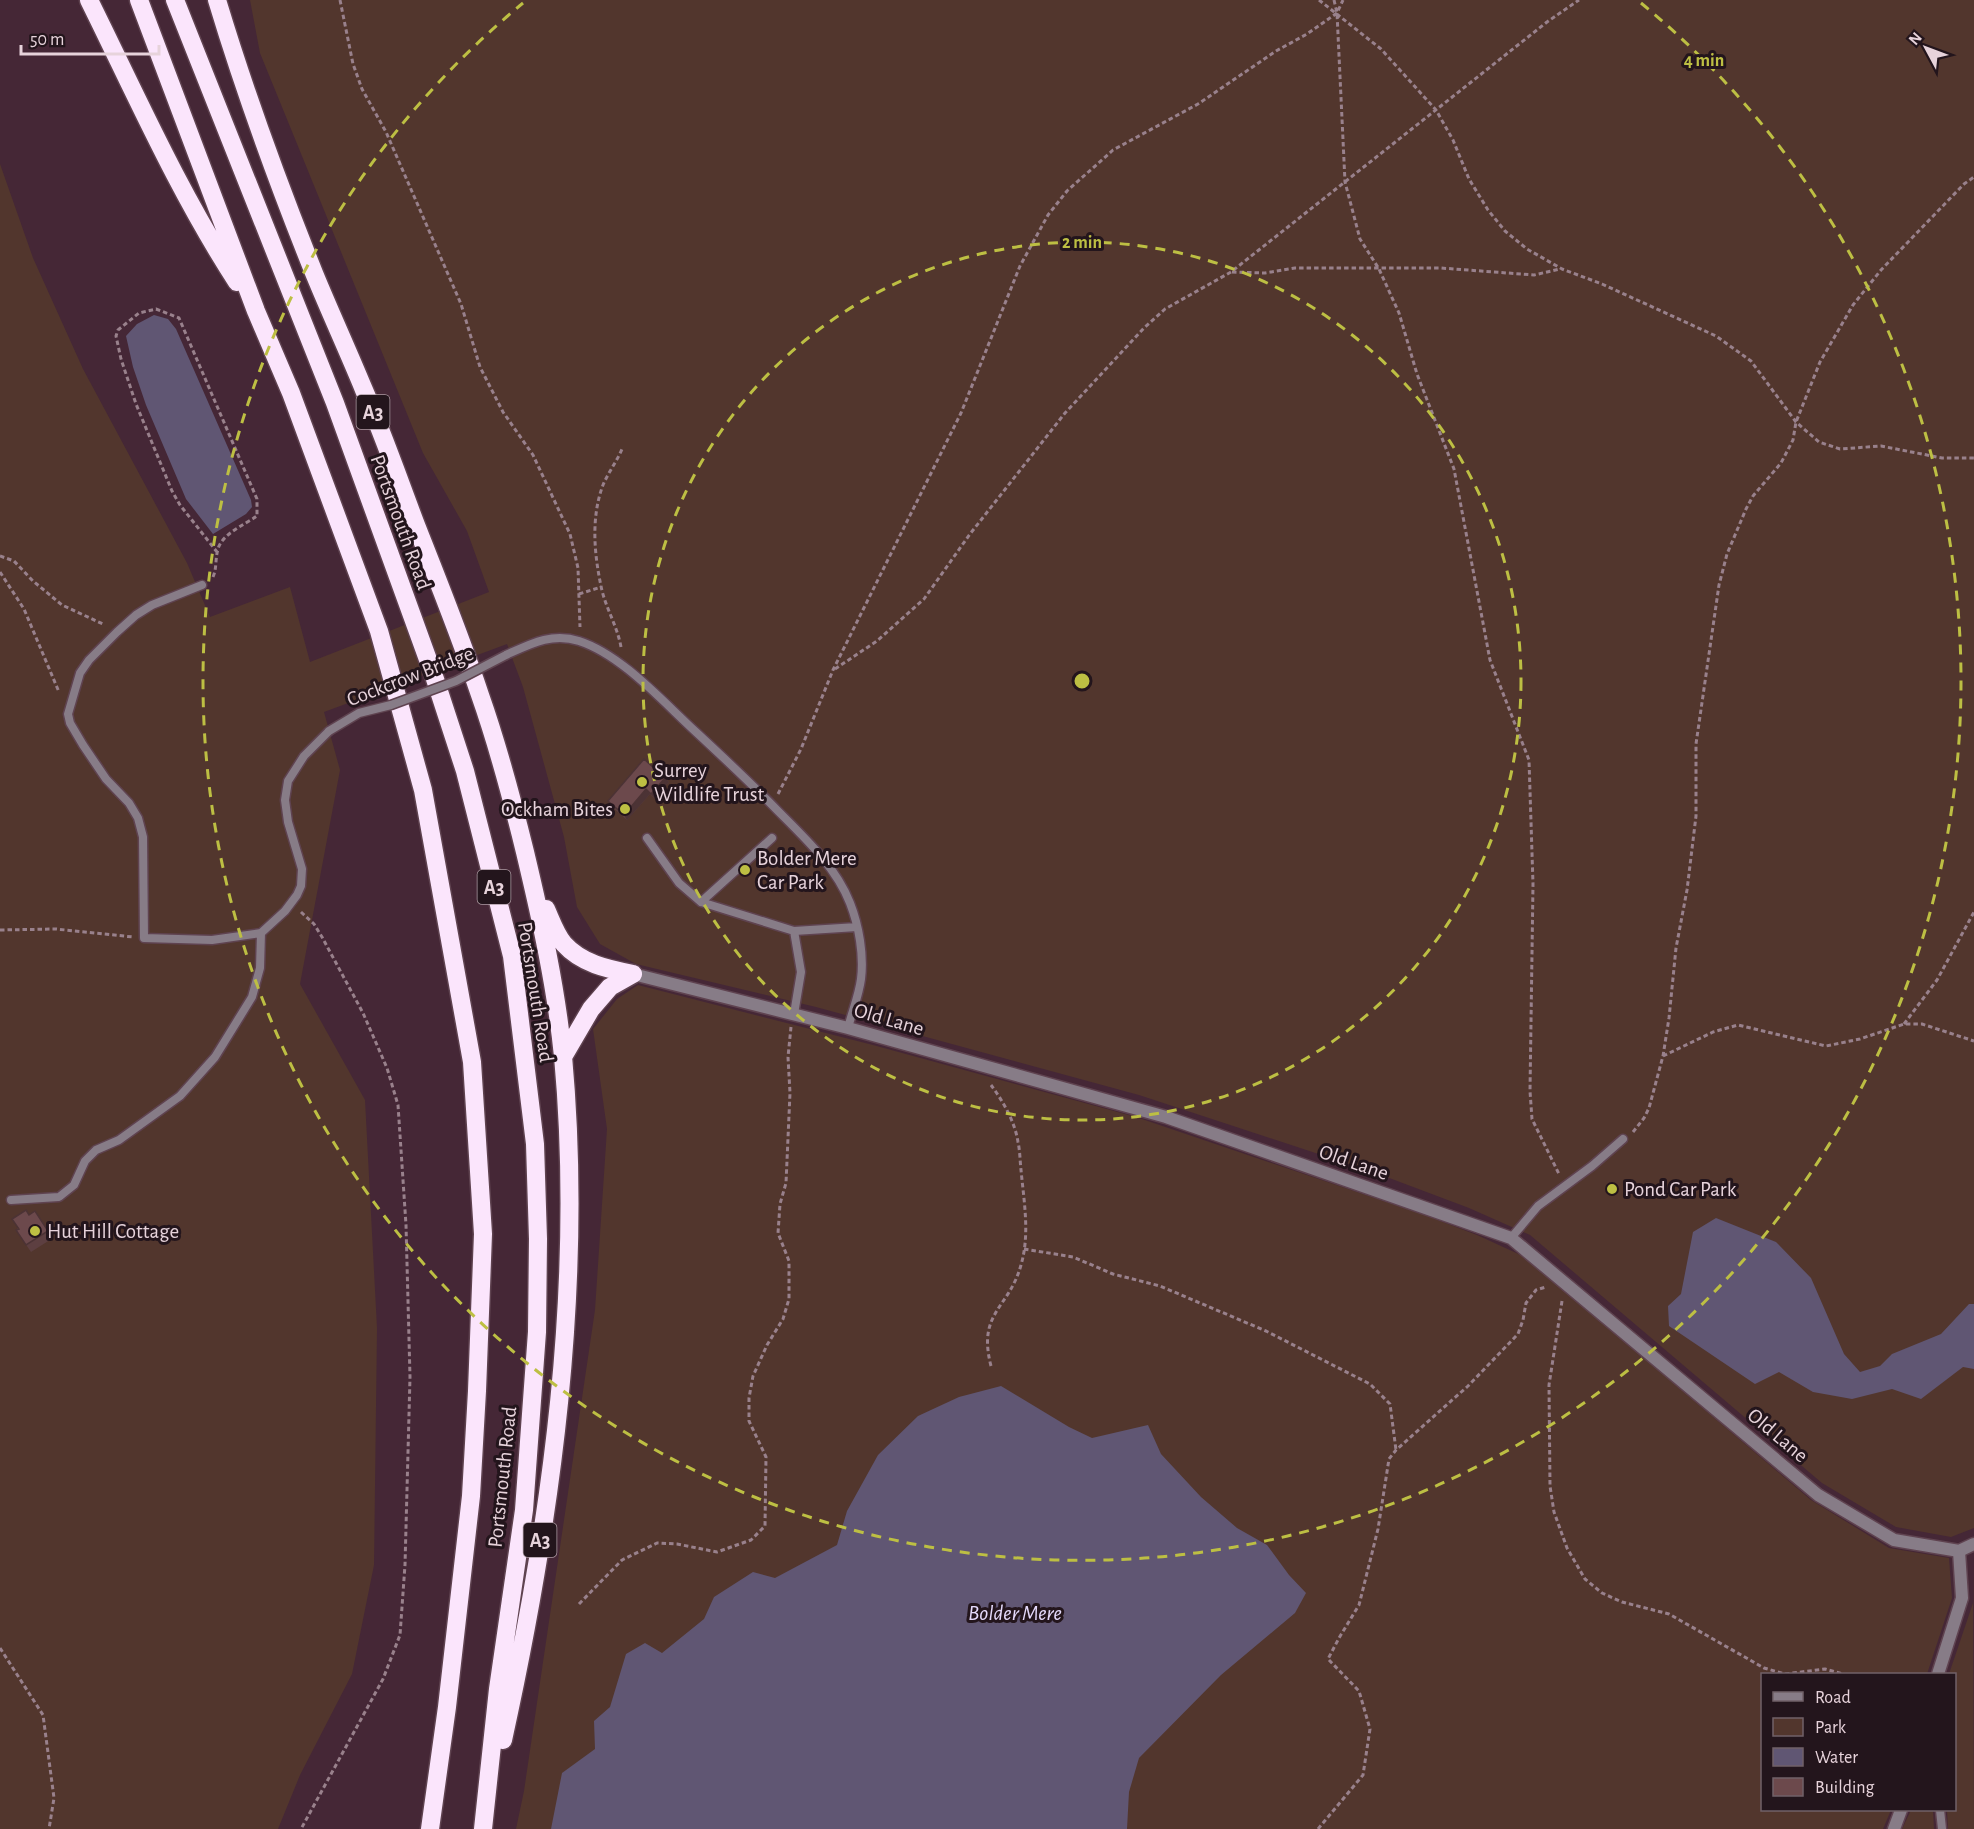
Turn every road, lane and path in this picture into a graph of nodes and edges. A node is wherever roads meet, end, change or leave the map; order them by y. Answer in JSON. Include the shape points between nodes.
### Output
{"nodes":[{"id":1,"x":89,"y":0,"type":"edge"},
{"id":2,"x":139,"y":0,"type":"edge"},
{"id":3,"x":175,"y":0,"type":"edge"},
{"id":4,"x":217,"y":0,"type":"edge"},
{"id":5,"x":339,"y":0,"type":"edge"},
{"id":6,"x":1319,"y":0,"type":"edge"},
{"id":7,"x":1334,"y":0,"type":"edge"},
{"id":8,"x":1343,"y":0,"type":"edge"},
{"id":9,"x":1579,"y":0,"type":"edge"},
{"id":10,"x":1337,"y":13,"type":"junction"},
{"id":11,"x":1436,"y":110,"type":"junction"},
{"id":12,"x":1974,"y":177,"type":"edge"},
{"id":13,"x":1345,"y":182,"type":"junction"},
{"id":14,"x":1379,"y":269,"type":"junction"},
{"id":15,"x":1562,"y":269,"type":"junction"},
{"id":16,"x":1231,"y":272,"type":"junction"},
{"id":17,"x":256,"y":311,"type":"junction"},
{"id":18,"x":1796,"y":422,"type":"junction"},
{"id":19,"x":622,"y":448,"type":"dead end"},
{"id":20,"x":1974,"y":458,"type":"edge"},
{"id":21,"x":217,"y":552,"type":"junction"},
{"id":22,"x":0,"y":556,"type":"edge"},
{"id":23,"x":0,"y":572,"type":"edge"},
{"id":24,"x":202,"y":585,"type":"joint"},
{"id":25,"x":601,"y":587,"type":"junction"},
{"id":26,"x":579,"y":594,"type":"junction"},
{"id":27,"x":117,"y":632,"type":"junction"},
{"id":28,"x":579,"y":640,"type":"junction"},
{"id":29,"x":624,"y":668,"type":"junction"},
{"id":30,"x":833,"y":670,"type":"junction"},
{"id":31,"x":68,"y":714,"type":"junction"},
{"id":32,"x":772,"y":804,"type":"junction"},
{"id":33,"x":647,"y":838,"type":"dead end"},
{"id":34,"x":772,"y":838,"type":"dead end"},
{"id":35,"x":533,"y":884,"type":"junction"},
{"id":36,"x":700,"y":902,"type":"junction"},
{"id":37,"x":291,"y":903,"type":"junction"},
{"id":38,"x":1974,"y":912,"type":"edge"},
{"id":39,"x":857,"y":927,"type":"junction"},
{"id":40,"x":0,"y":930,"type":"edge"},
{"id":41,"x":794,"y":931,"type":"junction"},
{"id":42,"x":261,"y":933,"type":"junction"},
{"id":43,"x":144,"y":938,"type":"junction"},
{"id":44,"x":633,"y":974,"type":"junction"},
{"id":45,"x":794,"y":1014,"type":"junction"},
{"id":46,"x":1904,"y":1024,"type":"junction"},
{"id":47,"x":848,"y":1028,"type":"junction"},
{"id":48,"x":1974,"y":1041,"type":"edge"},
{"id":49,"x":1663,"y":1056,"type":"junction"},
{"id":50,"x":563,"y":1057,"type":"junction"},
{"id":51,"x":977,"y":1064,"type":"junction"},
{"id":52,"x":1623,"y":1139,"type":"joint"},
{"id":53,"x":1566,"y":1186,"type":"junction"},
{"id":54,"x":11,"y":1200,"type":"dead end"},
{"id":55,"x":1511,"y":1238,"type":"junction"},
{"id":56,"x":1024,"y":1249,"type":"junction"},
{"id":57,"x":1570,"y":1286,"type":"junction"},
{"id":58,"x":1554,"y":1293,"type":"dead end"},
{"id":59,"x":991,"y":1366,"type":"dead end"},
{"id":60,"x":1396,"y":1450,"type":"junction"},
{"id":61,"x":1974,"y":1544,"type":"edge"},
{"id":62,"x":1959,"y":1551,"type":"junction"},
{"id":63,"x":579,"y":1604,"type":"dead end"},
{"id":64,"x":0,"y":1648,"type":"edge"},
{"id":65,"x":1782,"y":1673,"type":"edge"},
{"id":66,"x":1795,"y":1673,"type":"edge"},
{"id":67,"x":1838,"y":1673,"type":"edge"},
{"id":68,"x":1938,"y":1673,"type":"edge"},
{"id":69,"x":1900,"y":1811,"type":"edge"},
{"id":70,"x":1940,"y":1811,"type":"edge"},
{"id":71,"x":484,"y":1826,"type":"edge"},
{"id":72,"x":49,"y":1829,"type":"edge"},
{"id":73,"x":301,"y":1829,"type":"edge"},
{"id":74,"x":430,"y":1829,"type":"edge"},
{"id":75,"x":1318,"y":1829,"type":"edge"},
{"id":76,"x":1894,"y":1829,"type":"edge"},
{"id":77,"x":1942,"y":1829,"type":"edge"}],
"edges":[{"from":1,"to":17,"type":"highway","via":[[177,180]]},
{"from":2,"to":17,"type":"highway","name":"Portsmouth Road"},
{"from":3,"to":71,"type":"highway","name":"Portsmouth Road","number":"A3","via":[[335,403],[435,679],[465,771],[512,956],[535,1144],[537,1332],[524,1510],[498,1689]]},
{"from":4,"to":35,"type":"highway","number":"A3","via":[[241,81],[273,166],[366,393],[470,666]]},
{"from":5,"to":26,"type":"path","via":[[362,89],[386,132],[461,304],[480,367],[503,412],[533,455],[570,534]]},
{"from":6,"to":10,"type":"path"},
{"from":7,"to":10,"type":"path"},
{"from":8,"to":10,"type":"path"},
{"from":9,"to":11,"type":"path"},
{"from":10,"to":11,"type":"path","via":[[1381,49]]},
{"from":10,"to":13,"type":"path"},
{"from":10,"to":30,"type":"path","via":[[1198,104],[1113,150],[1066,191],[1020,266],[960,413]]},
{"from":11,"to":13,"type":"path"},
{"from":11,"to":15,"type":"path","via":[[1469,179],[1504,231]]},
{"from":12,"to":18,"type":"path","via":[[1881,270],[1853,305],[1820,362]]},
{"from":13,"to":14,"type":"path","via":[[1360,239]]},
{"from":13,"to":16,"type":"path"},
{"from":14,"to":15,"type":"path","via":[[1441,268],[1534,275]]},
{"from":14,"to":16,"type":"path"},
{"from":14,"to":53,"type":"path","via":[[1399,313],[1417,374],[1454,469],[1490,660],[1529,760],[1532,1119]]},
{"from":15,"to":18,"type":"path","via":[[1716,336],[1751,361]]},
{"from":16,"to":30,"type":"path","via":[[1165,309],[1144,328],[1065,413],[924,599],[877,641]]},
{"from":17,"to":74,"type":"highway","name":"Portsmouth Road","via":[[291,393],[379,631],[423,790],[472,1062],[483,1234],[477,1403],[471,1496]]},
{"from":18,"to":20,"type":"path","via":[[1819,442],[1840,449],[1881,446],[1942,458]]},
{"from":18,"to":49,"type":"path","via":[[1793,440],[1780,463],[1746,509],[1719,585],[1696,744],[1696,816]]},
{"from":19,"to":25,"type":"path","via":[[603,485],[595,518]]},
{"from":21,"to":21,"type":"path","via":[[220,542],[257,516],[257,499],[178,318],[156,309],[139,313],[116,336],[136,404],[180,506]]},
{"from":21,"to":24,"type":"path","via":[[214,576]]},
{"from":22,"to":27,"type":"path","via":[[14,561],[62,605]]},
{"from":23,"to":31,"type":"path","via":[[24,609]]},
{"from":24,"to":27,"type":"lane","via":[[152,605]]},
{"from":25,"to":26,"type":"path"},
{"from":25,"to":29,"type":"path","via":[[620,638]]},
{"from":26,"to":28,"type":"path"},
{"from":27,"to":31,"type":"lane","via":[[80,673]]},
{"from":28,"to":29,"type":"lane"},
{"from":28,"to":37,"type":"lane","name":"Cockcrow Bridge","bridge":true,"via":[[552,637],[456,681],[359,714],[329,731],[304,756],[288,781],[288,822],[302,869],[300,885]]},
{"from":29,"to":32,"type":"lane"},
{"from":30,"to":32,"type":"path","via":[[801,749]]},
{"from":31,"to":43,"type":"lane","via":[[83,745],[138,818],[143,837]]},
{"from":32,"to":39,"type":"lane","via":[[835,875]]},
{"from":33,"to":36,"type":"lane","via":[[679,883]]},
{"from":34,"to":36,"type":"lane"},
{"from":35,"to":44,"type":"highway","number":"A3","via":[[563,943],[583,959]]},
{"from":35,"to":50,"type":"highway","number":"A3"},
{"from":36,"to":41,"type":"lane"},
{"from":37,"to":42,"type":"lane"},
{"from":37,"to":73,"type":"path","via":[[314,924],[363,1013],[398,1105],[410,1332],[400,1635],[383,1679]]},
{"from":38,"to":46,"type":"path","via":[[1937,980]]},
{"from":39,"to":41,"type":"lane"},
{"from":39,"to":47,"type":"lane","via":[[861,979]]},
{"from":40,"to":43,"type":"path","via":[[56,929]]},
{"from":41,"to":45,"type":"lane","via":[[801,972]]},
{"from":42,"to":43,"type":"lane","via":[[212,940]]},
{"from":42,"to":54,"type":"lane","via":[[260,968],[252,997],[215,1057],[180,1096],[119,1140],[96,1150],[85,1161],[74,1185],[59,1197]]},
{"from":44,"to":45,"type":"street","name":"Old Lane"},
{"from":44,"to":50,"type":"highway","via":[[610,987],[591,1009]]},
{"from":45,"to":47,"type":"street","name":"Old Lane"},
{"from":45,"to":63,"type":"path","via":[[789,1037],[786,1183],[778,1233],[789,1261],[789,1299],[783,1319],[753,1376],[748,1398],[749,1421],[766,1457],[765,1526],[751,1540],[717,1552],[657,1543],[622,1560]]},
{"from":46,"to":48,"type":"path","via":[[1922,1024]]},
{"from":46,"to":49,"type":"path","via":[[1826,1046],[1738,1024]]},
{"from":47,"to":51,"type":"street","name":"Old Lane"},
{"from":49,"to":52,"type":"path","via":[[1649,1108],[1634,1131]]},
{"from":50,"to":71,"type":"highway","number":"A3","via":[[570,1252],[558,1413],[520,1663]]},
{"from":51,"to":55,"type":"street","name":"Old Lane","via":[[1166,1117]]},
{"from":51,"to":56,"type":"path","via":[[997,1093],[1018,1141],[1025,1205]]},
{"from":52,"to":53,"type":"lane"},
{"from":53,"to":55,"type":"lane","via":[[1538,1206]]},
{"from":55,"to":57,"type":"street","name":"Old Lane"},
{"from":56,"to":59,"type":"path","via":[[1014,1284],[988,1326],[986,1347]]},
{"from":56,"to":60,"type":"path","via":[[1073,1257],[1113,1274],[1160,1286],[1266,1331],[1370,1384],[1390,1404]]},
{"from":57,"to":62,"type":"street","name":"Old Lane","via":[[1818,1495],[1894,1540]]},
{"from":57,"to":65,"type":"path","via":[[1562,1300],[1549,1385],[1550,1486],[1554,1512],[1567,1548],[1585,1579],[1602,1593],[1670,1614],[1764,1668]]},
{"from":58,"to":60,"type":"path","via":[[1546,1287],[1536,1290],[1526,1303],[1518,1334],[1468,1386]]},
{"from":60,"to":75,"type":"path","via":[[1389,1459],[1378,1529],[1359,1605],[1328,1659],[1359,1691],[1370,1729],[1363,1774]]},
{"from":61,"to":62,"type":"street"},
{"from":62,"to":68,"type":"street","via":[[1962,1598]]},
{"from":64,"to":72,"type":"path","via":[[43,1715],[54,1798]]},
{"from":66,"to":67,"type":"path"},
{"from":69,"to":76,"type":"street"},
{"from":70,"to":77,"type":"lane"}]}
